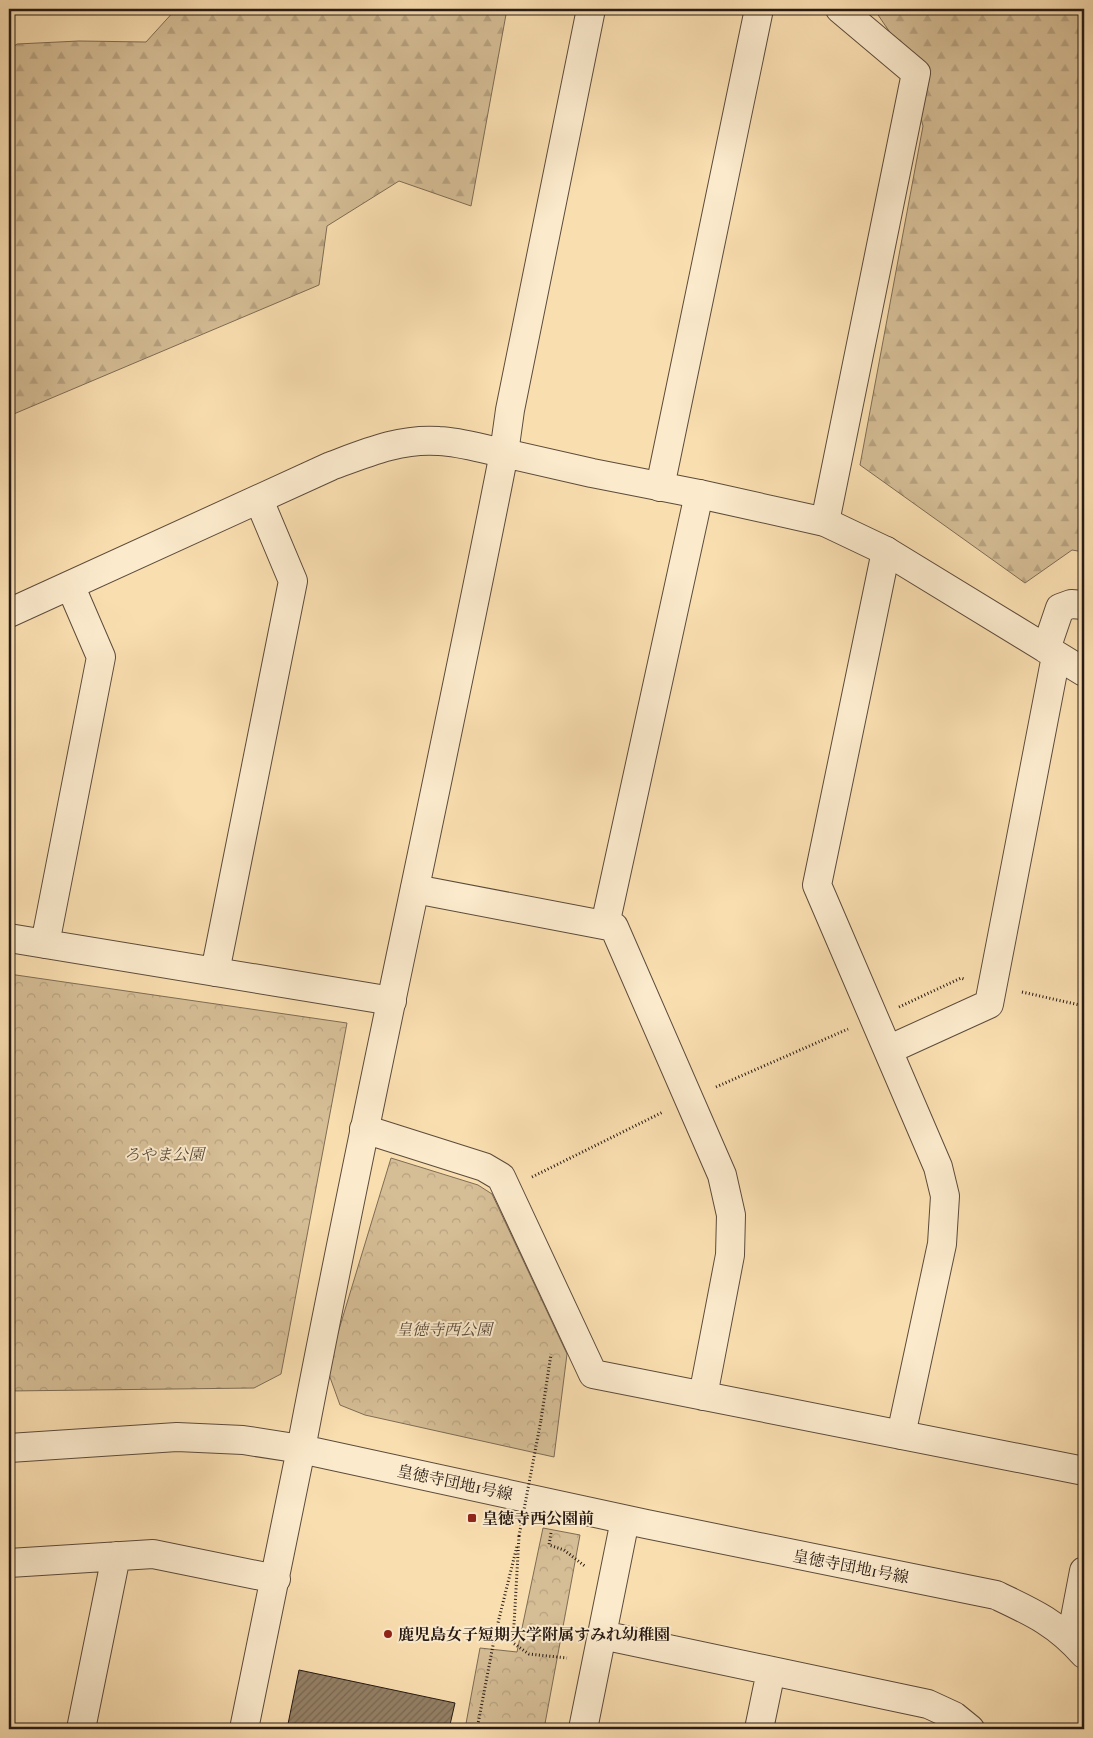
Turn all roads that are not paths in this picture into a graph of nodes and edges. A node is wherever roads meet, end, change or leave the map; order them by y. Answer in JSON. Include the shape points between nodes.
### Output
{"nodes":[{"id":1,"x":591,"y":9,"type":"edge"},
{"id":2,"x":758,"y":9,"type":"edge"},
{"id":3,"x":840,"y":9,"type":"edge"},
{"id":4,"x":504,"y":453,"type":"junction"},
{"id":5,"x":660,"y":487,"type":"junction"},
{"id":6,"x":700,"y":494,"type":"junction"},
{"id":7,"x":259,"y":500,"type":"junction"},
{"id":8,"x":825,"y":522,"type":"junction"},
{"id":9,"x":886,"y":551,"type":"junction"},
{"id":10,"x":70,"y":585,"type":"junction"},
{"id":11,"x":1084,"y":605,"type":"edge"},
{"id":12,"x":9,"y":613,"type":"edge"},
{"id":13,"x":1051,"y":652,"type":"junction"},
{"id":14,"x":1084,"y":672,"type":"edge"},
{"id":15,"x":415,"y":889,"type":"junction"},
{"id":16,"x":605,"y":925,"type":"junction"},
{"id":17,"x":9,"y":938,"type":"edge"},
{"id":18,"x":45,"y":944,"type":"junction"},
{"id":19,"x":215,"y":972,"type":"junction"},
{"id":20,"x":392,"y":1001,"type":"junction"},
{"id":21,"x":888,"y":1050,"type":"junction"},
{"id":22,"x":364,"y":1129,"type":"junction"},
{"id":23,"x":703,"y":1396,"type":"junction"},
{"id":24,"x":901,"y":1435,"type":"junction"},
{"id":25,"x":9,"y":1448,"type":"edge"},
{"id":26,"x":301,"y":1449,"type":"junction"},
{"id":27,"x":1084,"y":1471,"type":"edge"},
{"id":28,"x":625,"y":1520,"type":"junction"},
{"id":29,"x":116,"y":1556,"type":"junction"},
{"id":30,"x":9,"y":1563,"type":"edge"},
{"id":31,"x":1084,"y":1571,"type":"edge"},
{"id":32,"x":276,"y":1579,"type":"junction"},
{"id":33,"x":602,"y":1635,"type":"junction"},
{"id":34,"x":1078,"y":1646,"type":"edge"},
{"id":35,"x":771,"y":1671,"type":"junction"},
{"id":36,"x":81,"y":1729,"type":"edge"},
{"id":37,"x":244,"y":1729,"type":"edge"},
{"id":38,"x":582,"y":1729,"type":"edge"},
{"id":39,"x":759,"y":1729,"type":"edge"},
{"id":40,"x":970,"y":1729,"type":"edge"}],
"edges":[{"from":1,"to":4,"type":"street"},
{"from":2,"to":5,"type":"street"},
{"from":3,"to":8,"type":"street","via":[[916,73]]},
{"from":4,"to":5,"type":"street"},
{"from":4,"to":7,"type":"street","via":[[439,441],[404,442],[378,448],[332,466]]},
{"from":4,"to":15,"type":"street"},
{"from":5,"to":6,"type":"street"},
{"from":6,"to":8,"type":"street"},
{"from":6,"to":16,"type":"street"},
{"from":7,"to":10,"type":"street"},
{"from":7,"to":19,"type":"street","via":[[293,581]]},
{"from":8,"to":9,"type":"street"},
{"from":9,"to":13,"type":"street"},
{"from":9,"to":21,"type":"street","via":[[817,885]]},
{"from":10,"to":12,"type":"street"},
{"from":10,"to":18,"type":"street","via":[[101,657]]},
{"from":11,"to":13,"type":"street","via":[[1071,604],[1060,608]]},
{"from":13,"to":14,"type":"street"},
{"from":13,"to":21,"type":"street","via":[[989,1004]]},
{"from":15,"to":16,"type":"street"},
{"from":15,"to":20,"type":"street"},
{"from":16,"to":23,"type":"street","via":[[614,927],[689,1099],[722,1175],[731,1215],[730,1255]]},
{"from":17,"to":18,"type":"street"},
{"from":18,"to":19,"type":"street"},
{"from":19,"to":20,"type":"street"},
{"from":20,"to":22,"type":"street"},
{"from":21,"to":24,"type":"street","via":[[938,1167],[945,1196],[942,1244]]},
{"from":22,"to":23,"type":"street","via":[[484,1167],[501,1177],[593,1374]]},
{"from":22,"to":26,"type":"street"},
{"from":23,"to":24,"type":"street"},
{"from":24,"to":27,"type":"street"},
{"from":25,"to":26,"type":"street","name":"皇徳寺団地1号線","via":[[177,1437],[243,1440]]},
{"from":26,"to":28,"type":"street","name":"皇徳寺団地1号線"},
{"from":26,"to":32,"type":"street"},
{"from":28,"to":33,"type":"street"},
{"from":28,"to":34,"type":"street","name":"皇徳寺団地1号線","via":[[996,1595],[1054,1624]]},
{"from":29,"to":30,"type":"street"},
{"from":29,"to":32,"type":"street","via":[[153,1554]]},
{"from":29,"to":36,"type":"street"},
{"from":31,"to":34,"type":"street"},
{"from":32,"to":37,"type":"street"},
{"from":33,"to":35,"type":"street"},
{"from":33,"to":38,"type":"street"},
{"from":35,"to":39,"type":"street"},
{"from":35,"to":40,"type":"street","via":[[928,1704],[954,1716]]}]}
